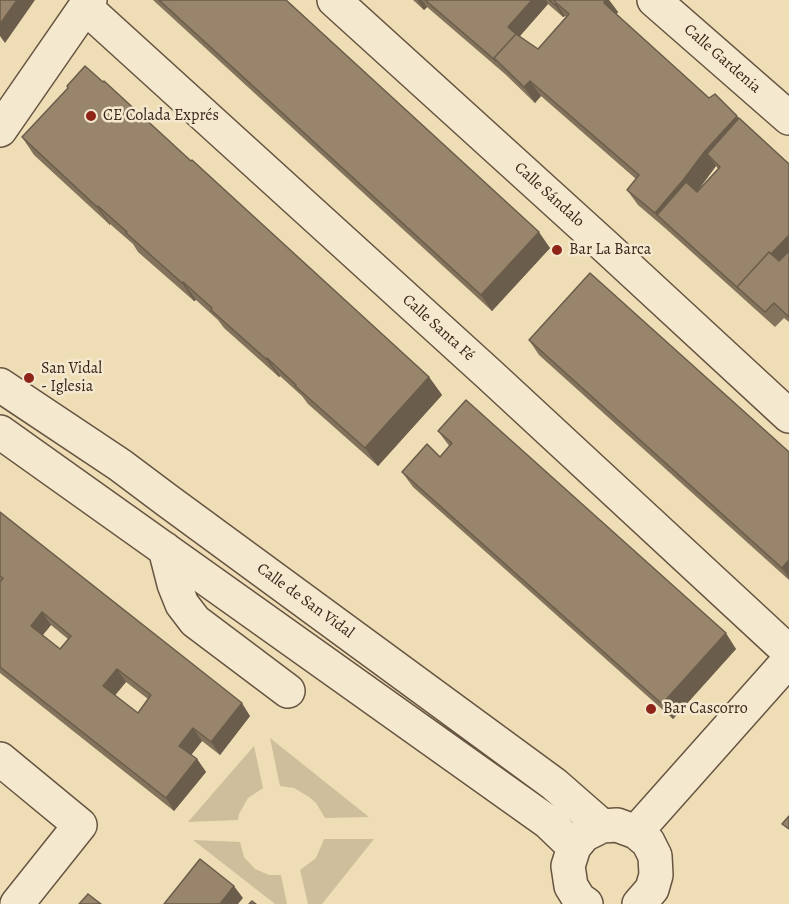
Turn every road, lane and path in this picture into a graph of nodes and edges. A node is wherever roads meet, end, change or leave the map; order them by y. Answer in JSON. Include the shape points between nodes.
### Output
{"nodes":[{"id":1,"x":334,"y":0,"type":"edge"},
{"id":2,"x":654,"y":0,"type":"edge"},
{"id":3,"x":87,"y":3,"type":"edge"},
{"id":4,"x":789,"y":118,"type":"edge"},
{"id":5,"x":0,"y":130,"type":"edge"},
{"id":6,"x":0,"y":385,"type":"edge"},
{"id":7,"x":789,"y":416,"type":"edge"},
{"id":8,"x":0,"y":432,"type":"edge"},
{"id":9,"x":165,"y":549,"type":"junction"},
{"id":10,"x":789,"y":652,"type":"edge"},
{"id":11,"x":789,"y":660,"type":"edge"},
{"id":12,"x":288,"y":691,"type":"dead end"},
{"id":13,"x":0,"y":759,"type":"edge"},
{"id":14,"x":602,"y":826,"type":"junction"},
{"id":15,"x":636,"y":832,"type":"junction"},
{"id":16,"x":574,"y":847,"type":"junction"},
{"id":17,"x":647,"y":902,"type":"edge"},
{"id":18,"x":17,"y":904,"type":"edge"},
{"id":19,"x":586,"y":904,"type":"edge"}],
"edges":[{"from":1,"to":7,"type":"street","name":"Calle Sándalo"},
{"from":2,"to":4,"type":"street","name":"Calle Gardenia"},
{"from":3,"to":5,"type":"street"},
{"from":3,"to":10,"type":"street","name":"Calle Santa Fé"},
{"from":6,"to":14,"type":"street","name":"Calle de San Vidal","via":[[152,489],[554,784]]},
{"from":8,"to":9,"type":"street"},
{"from":9,"to":12,"type":"street","via":[[182,604],[195,621]]},
{"from":9,"to":16,"type":"street","via":[[548,822]]},
{"from":11,"to":15,"type":"street"},
{"from":13,"to":18,"type":"street","via":[[80,825]]},
{"from":14,"to":15,"type":"street","via":[[617,825]]},
{"from":14,"to":16,"type":"street","via":[[584,835]]},
{"from":15,"to":17,"type":"street","via":[[648,842],[655,856],[656,875]]},
{"from":16,"to":19,"type":"street","via":[[568,866],[571,886]]}]}
